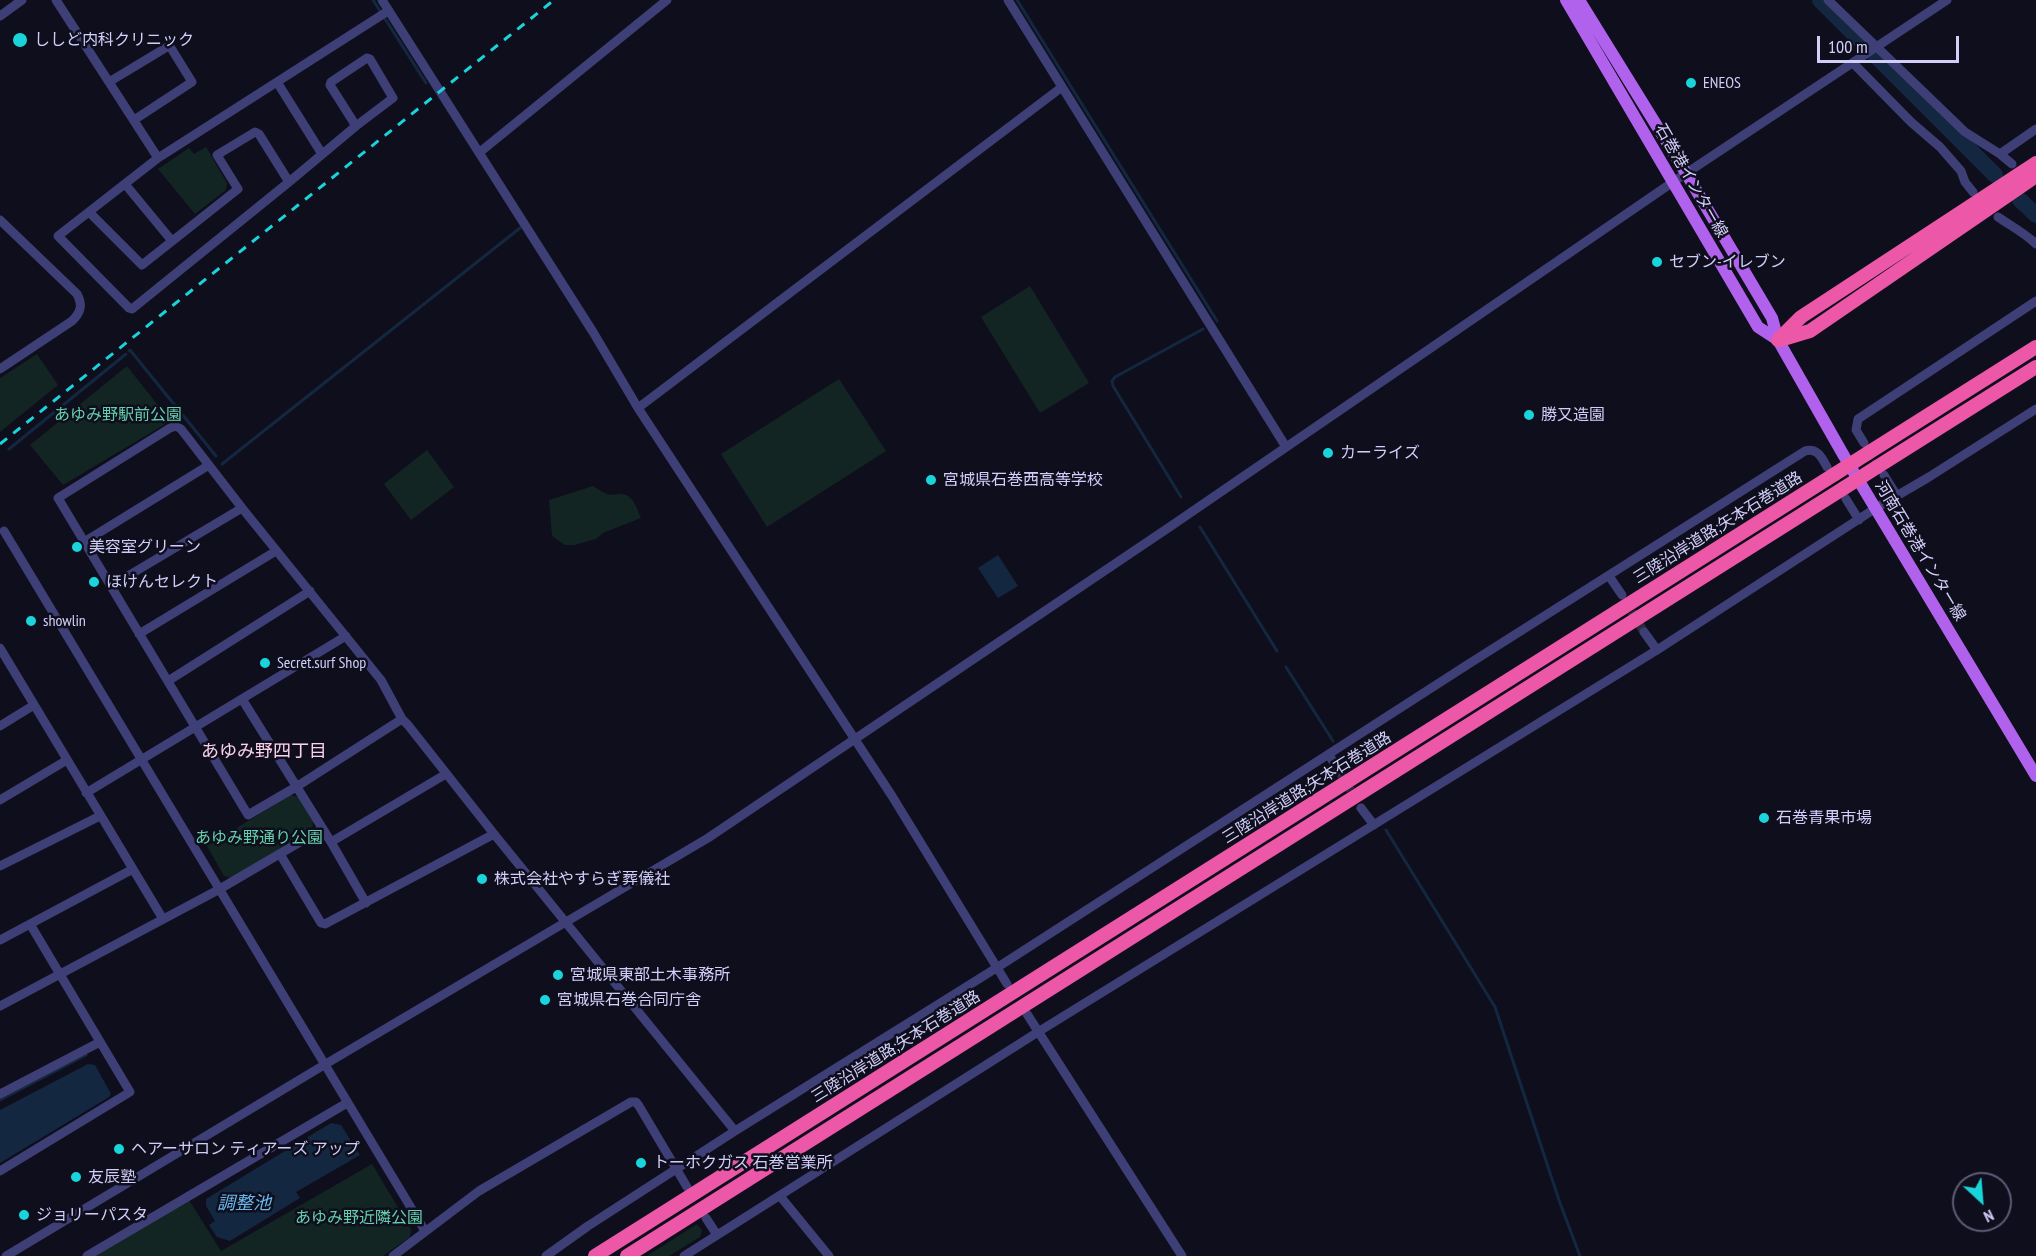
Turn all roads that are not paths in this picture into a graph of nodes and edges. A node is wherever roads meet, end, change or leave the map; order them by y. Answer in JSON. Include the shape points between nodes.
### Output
{"nodes":[{"id":1,"x":22,"y":0,"type":"edge"},
{"id":2,"x":56,"y":0,"type":"edge"},
{"id":3,"x":382,"y":0,"type":"edge"},
{"id":4,"x":667,"y":0,"type":"edge"},
{"id":5,"x":1008,"y":0,"type":"edge"},
{"id":6,"x":1566,"y":0,"type":"edge"},
{"id":7,"x":1579,"y":0,"type":"edge"},
{"id":8,"x":1828,"y":0,"type":"edge"},
{"id":9,"x":1947,"y":0,"type":"edge"},
{"id":10,"x":388,"y":11,"type":"junction"},
{"id":11,"x":0,"y":16,"type":"edge"},
{"id":12,"x":1876,"y":48,"type":"junction"},
{"id":13,"x":1854,"y":62,"type":"junction"},
{"id":14,"x":109,"y":82,"type":"junction"},
{"id":15,"x":278,"y":82,"type":"junction"},
{"id":16,"x":1062,"y":87,"type":"junction"},
{"id":17,"x":134,"y":120,"type":"junction"},
{"id":18,"x":356,"y":126,"type":"junction"},
{"id":19,"x":2036,"y":129,"type":"edge"},
{"id":20,"x":480,"y":152,"type":"junction"},
{"id":21,"x":322,"y":154,"type":"junction"},
{"id":22,"x":2000,"y":154,"type":"junction"},
{"id":23,"x":158,"y":158,"type":"junction"},
{"id":24,"x":2036,"y":163,"type":"edge"},
{"id":25,"x":2012,"y":164,"type":"dead end"},
{"id":26,"x":1686,"y":173,"type":"junction"},
{"id":27,"x":2036,"y":176,"type":"edge"},
{"id":28,"x":289,"y":182,"type":"junction"},
{"id":29,"x":1673,"y":182,"type":"junction"},
{"id":30,"x":125,"y":184,"type":"junction"},
{"id":31,"x":1973,"y":192,"type":"dead end"},
{"id":32,"x":89,"y":212,"type":"junction"},
{"id":33,"x":1998,"y":217,"type":"dead end"},
{"id":34,"x":0,"y":220,"type":"edge"},
{"id":35,"x":172,"y":241,"type":"junction"},
{"id":36,"x":2036,"y":244,"type":"edge"},
{"id":37,"x":2036,"y":301,"type":"edge"},
{"id":38,"x":2036,"y":338,"type":"edge"},
{"id":39,"x":1778,"y":340,"type":"junction"},
{"id":40,"x":2036,"y":347,"type":"edge"},
{"id":41,"x":2036,"y":367,"type":"edge"},
{"id":42,"x":0,"y":369,"type":"edge"},
{"id":43,"x":638,"y":408,"type":"junction"},
{"id":44,"x":2036,"y":409,"type":"edge"},
{"id":45,"x":1929,"y":415,"type":"junction"},
{"id":46,"x":1286,"y":447,"type":"junction"},
{"id":47,"x":1866,"y":448,"type":"junction"},
{"id":48,"x":209,"y":465,"type":"junction"},
{"id":49,"x":1831,"y":471,"type":"junction"},
{"id":50,"x":1881,"y":471,"type":"junction"},
{"id":51,"x":1845,"y":493,"type":"junction"},
{"id":52,"x":1897,"y":496,"type":"junction"},
{"id":53,"x":242,"y":508,"type":"junction"},
{"id":54,"x":1876,"y":508,"type":"junction"},
{"id":55,"x":1859,"y":520,"type":"junction"},
{"id":56,"x":4,"y":531,"type":"dead end"},
{"id":57,"x":84,"y":542,"type":"junction"},
{"id":58,"x":276,"y":551,"type":"junction"},
{"id":59,"x":1609,"y":576,"type":"junction"},
{"id":60,"x":111,"y":586,"type":"junction"},
{"id":61,"x":310,"y":591,"type":"junction"},
{"id":62,"x":1622,"y":595,"type":"tunnel mouth"},
{"id":63,"x":1644,"y":632,"type":"tunnel mouth"},
{"id":64,"x":140,"y":634,"type":"junction"},
{"id":65,"x":346,"y":636,"type":"junction"},
{"id":66,"x":1,"y":650,"type":"edge"},
{"id":67,"x":1657,"y":650,"type":"junction"},
{"id":68,"x":168,"y":681,"type":"junction"},
{"id":69,"x":242,"y":699,"type":"junction"},
{"id":70,"x":34,"y":705,"type":"junction"},
{"id":71,"x":402,"y":719,"type":"junction"},
{"id":72,"x":0,"y":726,"type":"edge"},
{"id":73,"x":196,"y":727,"type":"junction"},
{"id":74,"x":856,"y":738,"type":"junction"},
{"id":75,"x":1329,"y":754,"type":"junction"},
{"id":76,"x":67,"y":760,"type":"junction"},
{"id":77,"x":141,"y":760,"type":"junction"},
{"id":78,"x":1339,"y":771,"type":"tunnel mouth"},
{"id":79,"x":446,"y":774,"type":"junction"},
{"id":80,"x":2036,"y":776,"type":"edge"},
{"id":81,"x":296,"y":787,"type":"junction"},
{"id":82,"x":86,"y":793,"type":"junction"},
{"id":83,"x":0,"y":800,"type":"edge"},
{"id":84,"x":1361,"y":808,"type":"tunnel mouth"},
{"id":85,"x":100,"y":816,"type":"junction"},
{"id":86,"x":1374,"y":825,"type":"junction"},
{"id":87,"x":322,"y":829,"type":"junction"},
{"id":88,"x":494,"y":834,"type":"junction"},
{"id":89,"x":331,"y":842,"type":"junction"},
{"id":90,"x":280,"y":854,"type":"junction"},
{"id":91,"x":0,"y":866,"type":"edge"},
{"id":92,"x":133,"y":869,"type":"junction"},
{"id":93,"x":218,"y":890,"type":"junction"},
{"id":94,"x":366,"y":903,"type":"junction"},
{"id":95,"x":163,"y":920,"type":"junction"},
{"id":96,"x":567,"y":922,"type":"junction"},
{"id":97,"x":30,"y":924,"type":"junction"},
{"id":98,"x":0,"y":940,"type":"edge"},
{"id":99,"x":998,"y":967,"type":"junction"},
{"id":100,"x":60,"y":974,"type":"junction"},
{"id":101,"x":1007,"y":984,"type":"dead end"},
{"id":102,"x":0,"y":1006,"type":"edge"},
{"id":103,"x":1027,"y":1014,"type":"dead end"},
{"id":104,"x":1038,"y":1032,"type":"junction"},
{"id":105,"x":100,"y":1042,"type":"junction"},
{"id":106,"x":324,"y":1065,"type":"junction"},
{"id":107,"x":0,"y":1094,"type":"edge"},
{"id":108,"x":347,"y":1103,"type":"junction"},
{"id":109,"x":735,"y":1131,"type":"junction"},
{"id":110,"x":676,"y":1169,"type":"junction"},
{"id":111,"x":0,"y":1171,"type":"edge"},
{"id":112,"x":687,"y":1187,"type":"dead end"},
{"id":113,"x":780,"y":1196,"type":"junction"},
{"id":114,"x":706,"y":1218,"type":"dead end"},
{"id":115,"x":425,"y":1231,"type":"junction"},
{"id":116,"x":717,"y":1235,"type":"junction"},
{"id":117,"x":6,"y":1256,"type":"edge"},
{"id":118,"x":87,"y":1256,"type":"edge"},
{"id":119,"x":393,"y":1256,"type":"edge"},
{"id":120,"x":546,"y":1256,"type":"edge"},
{"id":121,"x":595,"y":1256,"type":"edge"},
{"id":122,"x":627,"y":1256,"type":"edge"},
{"id":123,"x":684,"y":1256,"type":"edge"},
{"id":124,"x":829,"y":1256,"type":"edge"},
{"id":125,"x":1182,"y":1256,"type":"edge"}],
"edges":[{"from":1,"to":11,"type":"street"},
{"from":2,"to":14,"type":"street"},
{"from":3,"to":10,"type":"street"},
{"from":4,"to":20,"type":"street"},
{"from":5,"to":16,"type":"street"},
{"from":6,"to":29,"type":"main road","name":"石巻港インター線"},
{"from":7,"to":26,"type":"main road","name":"石巻港インター線"},
{"from":8,"to":12,"type":"street"},
{"from":9,"to":12,"type":"street"},
{"from":10,"to":15,"type":"street"},
{"from":10,"to":20,"type":"street"},
{"from":12,"to":13,"type":"street"},
{"from":12,"to":22,"type":"street","via":[[1965,132]]},
{"from":13,"to":26,"type":"street"},
{"from":13,"to":31,"type":"street","via":[[1940,147]]},
{"from":14,"to":17,"type":"street"},
{"from":14,"to":17,"type":"street","via":[[171,48],[192,82]]},
{"from":15,"to":21,"type":"street"},
{"from":15,"to":23,"type":"street"},
{"from":16,"to":43,"type":"street"},
{"from":16,"to":46,"type":"street"},
{"from":17,"to":23,"type":"street"},
{"from":18,"to":18,"type":"street","via":[[393,98],[368,58],[330,85]]},
{"from":18,"to":21,"type":"street"},
{"from":19,"to":22,"type":"street"},
{"from":20,"to":43,"type":"street"},
{"from":21,"to":28,"type":"street"},
{"from":22,"to":25,"type":"street"},
{"from":23,"to":30,"type":"street"},
{"from":24,"to":39,"type":"highway","via":[[1802,317]]},
{"from":26,"to":29,"type":"street"},
{"from":26,"to":39,"type":"main road","name":"石巻港インター線","via":[[1772,318]]},
{"from":27,"to":39,"type":"highway","via":[[1810,331]]},
{"from":28,"to":32,"type":"street","via":[[132,309],[58,236]]},
{"from":28,"to":35,"type":"street","via":[[255,132],[217,155],[238,189]]},
{"from":29,"to":39,"type":"main road","name":"石巻港インター線","via":[[1758,327]]},
{"from":29,"to":46,"type":"street"},
{"from":30,"to":32,"type":"street"},
{"from":30,"to":35,"type":"street"},
{"from":32,"to":35,"type":"street","via":[[142,265]]},
{"from":33,"to":36,"type":"street"},
{"from":34,"to":42,"type":"street","via":[[77,294],[81,307],[72,321]]},
{"from":37,"to":47,"type":"street","via":[[1858,419],[1856,430]]},
{"from":38,"to":45,"type":"highway"},
{"from":39,"to":54,"type":"main road","name":"河南石巻港インター線"},
{"from":40,"to":45,"type":"highway","name":"三陸沿岸道路;矢本石巻道路"},
{"from":41,"to":50,"type":"highway","name":"三陸沿岸道路;矢本石巻道路"},
{"from":43,"to":74,"type":"street"},
{"from":44,"to":52,"type":"street"},
{"from":45,"to":47,"type":"highway","name":"三陸沿岸道路;矢本石巻道路"},
{"from":46,"to":74,"type":"street"},
{"from":47,"to":49,"type":"highway","name":"三陸沿岸道路;矢本石巻道路","bridge":true},
{"from":48,"to":53,"type":"street"},
{"from":48,"to":57,"type":"street"},
{"from":48,"to":57,"type":"street","via":[[182,429],[170,428],[58,498]]},
{"from":49,"to":59,"type":"street","via":[[1816,451],[1806,451]]},
{"from":49,"to":121,"type":"highway","name":"三陸沿岸道路;矢本石巻道路"},
{"from":50,"to":51,"type":"highway","name":"三陸沿岸道路;矢本石巻道路","bridge":true},
{"from":50,"to":52,"type":"street"},
{"from":51,"to":55,"type":"street"},
{"from":51,"to":122,"type":"highway","name":"三陸沿岸道路;矢本石巻道路"},
{"from":52,"to":54,"type":"street"},
{"from":53,"to":58,"type":"street"},
{"from":53,"to":60,"type":"street"},
{"from":54,"to":55,"type":"street"},
{"from":54,"to":80,"type":"main road","name":"河南石巻港インター線"},
{"from":55,"to":67,"type":"street"},
{"from":56,"to":77,"type":"street"},
{"from":57,"to":60,"type":"street"},
{"from":58,"to":61,"type":"street"},
{"from":58,"to":64,"type":"street"},
{"from":59,"to":62,"type":"street"},
{"from":59,"to":75,"type":"street"},
{"from":60,"to":64,"type":"street"},
{"from":61,"to":65,"type":"street"},
{"from":61,"to":68,"type":"street"},
{"from":63,"to":67,"type":"street"},
{"from":64,"to":68,"type":"street"},
{"from":65,"to":69,"type":"street"},
{"from":65,"to":71,"type":"street","via":[[381,680]]},
{"from":66,"to":70,"type":"street"},
{"from":67,"to":86,"type":"street"},
{"from":68,"to":73,"type":"street"},
{"from":69,"to":73,"type":"street"},
{"from":69,"to":81,"type":"street"},
{"from":70,"to":72,"type":"street"},
{"from":70,"to":76,"type":"street"},
{"from":71,"to":79,"type":"street"},
{"from":71,"to":81,"type":"street"},
{"from":73,"to":77,"type":"street"},
{"from":73,"to":81,"type":"street","via":[[248,815]]},
{"from":74,"to":96,"type":"street","via":[[708,838]]},
{"from":74,"to":99,"type":"street"},
{"from":75,"to":78,"type":"street"},
{"from":75,"to":99,"type":"street"},
{"from":76,"to":82,"type":"street"},
{"from":76,"to":83,"type":"street"},
{"from":77,"to":82,"type":"street"},
{"from":77,"to":93,"type":"street"},
{"from":79,"to":88,"type":"street"},
{"from":79,"to":89,"type":"street"},
{"from":81,"to":87,"type":"street"},
{"from":82,"to":85,"type":"street"},
{"from":84,"to":86,"type":"street"},
{"from":85,"to":91,"type":"street"},
{"from":85,"to":92,"type":"street"},
{"from":86,"to":104,"type":"street"},
{"from":87,"to":89,"type":"street"},
{"from":87,"to":90,"type":"street"},
{"from":88,"to":94,"type":"street"},
{"from":88,"to":96,"type":"street"},
{"from":89,"to":94,"type":"street"},
{"from":90,"to":93,"type":"street"},
{"from":90,"to":94,"type":"street","via":[[321,923]]},
{"from":92,"to":95,"type":"street"},
{"from":92,"to":97,"type":"street"},
{"from":93,"to":95,"type":"street"},
{"from":93,"to":106,"type":"street"},
{"from":95,"to":100,"type":"street"},
{"from":96,"to":106,"type":"street"},
{"from":96,"to":109,"type":"street"},
{"from":97,"to":98,"type":"street"},
{"from":97,"to":100,"type":"street"},
{"from":99,"to":101,"type":"street"},
{"from":99,"to":109,"type":"street"},
{"from":100,"to":102,"type":"street"},
{"from":100,"to":105,"type":"street"},
{"from":103,"to":104,"type":"street"},
{"from":104,"to":113,"type":"street"},
{"from":104,"to":125,"type":"street"},
{"from":105,"to":107,"type":"street"},
{"from":105,"to":111,"type":"street","via":[[130,1092]]},
{"from":106,"to":108,"type":"street"},
{"from":106,"to":117,"type":"street"},
{"from":108,"to":115,"type":"street"},
{"from":108,"to":118,"type":"street"},
{"from":109,"to":110,"type":"street"},
{"from":110,"to":112,"type":"street"},
{"from":110,"to":115,"type":"street","via":[[639,1106],[631,1102],[479,1191]]},
{"from":110,"to":120,"type":"street"},
{"from":113,"to":116,"type":"street"},
{"from":113,"to":124,"type":"street"},
{"from":114,"to":116,"type":"street"},
{"from":115,"to":119,"type":"street"},
{"from":116,"to":123,"type":"street"}]}
